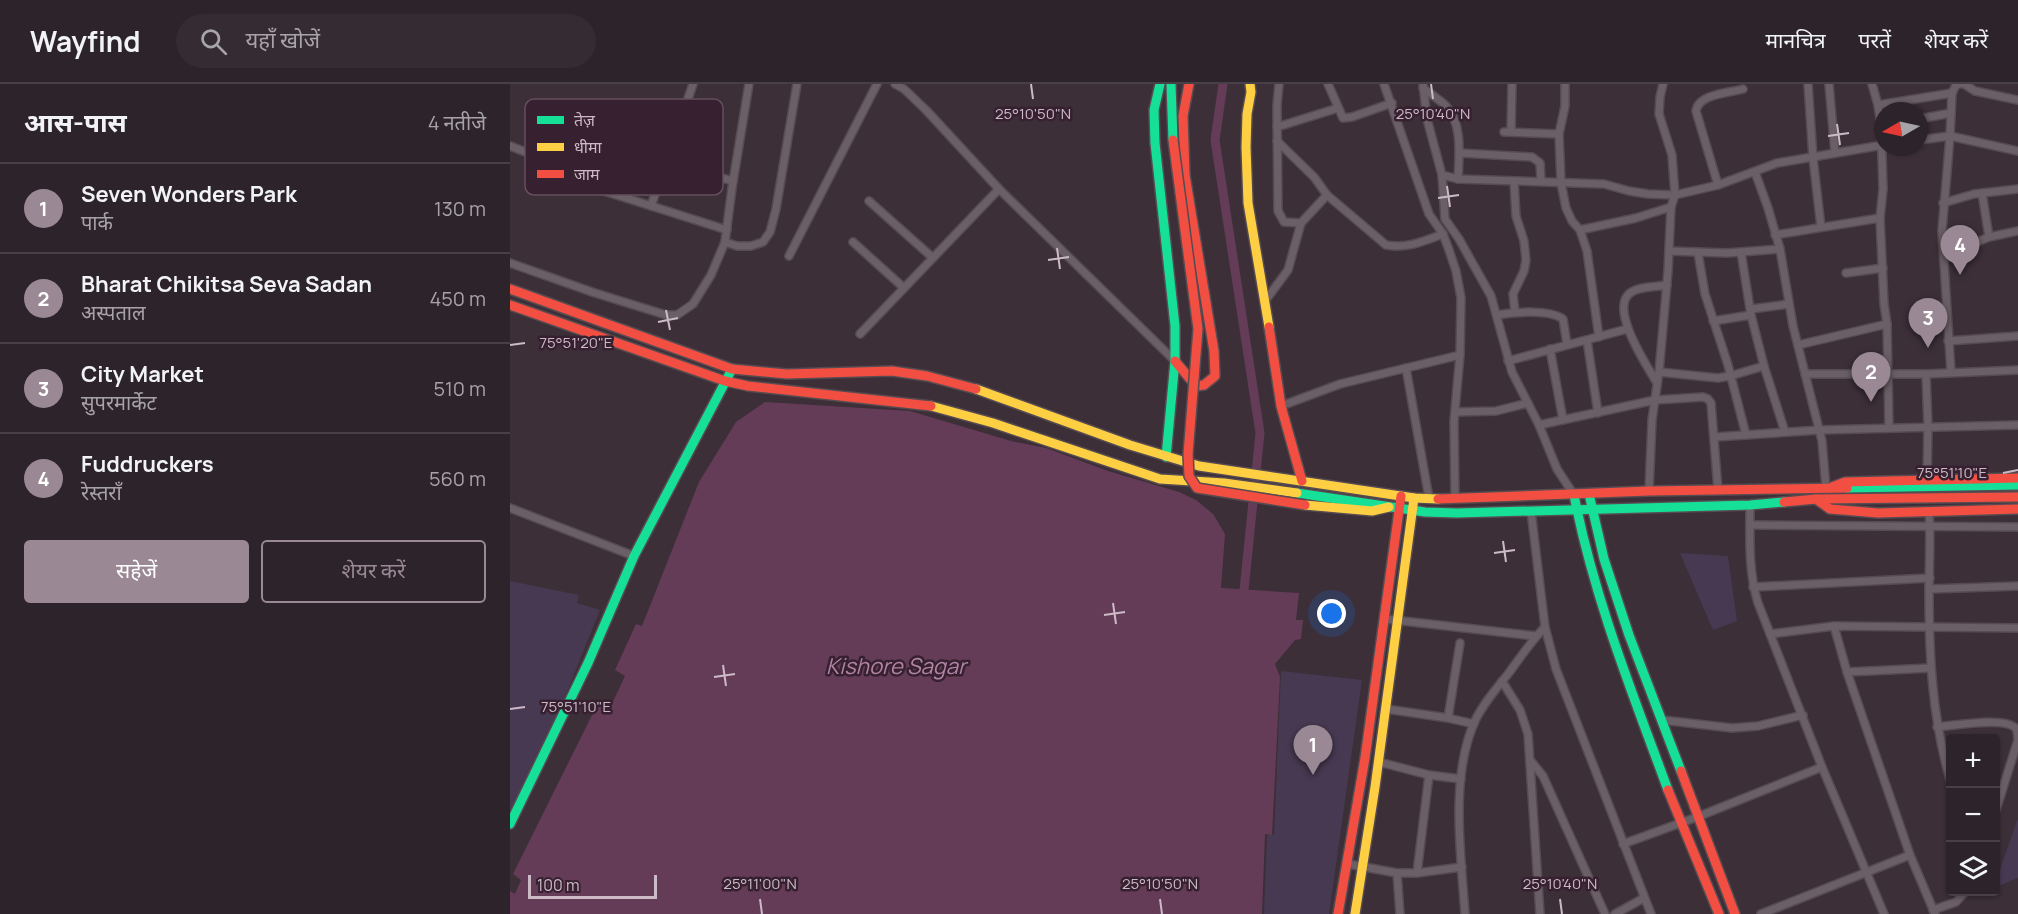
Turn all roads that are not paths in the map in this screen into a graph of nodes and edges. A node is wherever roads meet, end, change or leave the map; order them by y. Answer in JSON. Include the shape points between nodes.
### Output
{"nodes":[{"id":1,"x":693,"y":84,"type":"edge"},
{"id":2,"x":749,"y":84,"type":"edge"},
{"id":3,"x":797,"y":84,"type":"edge"},
{"id":4,"x":877,"y":84,"type":"edge"},
{"id":5,"x":895,"y":84,"type":"edge"},
{"id":6,"x":1160,"y":84,"type":"edge"},
{"id":7,"x":1171,"y":84,"type":"edge"},
{"id":8,"x":1189,"y":84,"type":"edge"},
{"id":9,"x":1250,"y":84,"type":"edge"},
{"id":10,"x":1279,"y":84,"type":"edge"},
{"id":11,"x":1328,"y":84,"type":"edge"},
{"id":12,"x":1384,"y":84,"type":"edge"},
{"id":13,"x":1512,"y":84,"type":"edge"},
{"id":14,"x":1565,"y":84,"type":"edge"},
{"id":15,"x":1664,"y":84,"type":"edge"},
{"id":16,"x":1808,"y":84,"type":"edge"},
{"id":17,"x":1829,"y":84,"type":"edge"},
{"id":18,"x":1872,"y":84,"type":"edge"},
{"id":19,"x":1962,"y":84,"type":"edge"},
{"id":20,"x":1423,"y":86,"type":"edge"},
{"id":21,"x":1743,"y":89,"type":"dead end"},
{"id":22,"x":1952,"y":93,"type":"junction"},
{"id":23,"x":688,"y":99,"type":"edge"},
{"id":24,"x":2018,"y":100,"type":"edge"},
{"id":25,"x":1877,"y":102,"type":"edge"},
{"id":26,"x":1896,"y":102,"type":"edge"},
{"id":27,"x":1392,"y":103,"type":"junction"},
{"id":28,"x":1338,"y":108,"type":"junction"},
{"id":29,"x":1951,"y":113,"type":"junction"},
{"id":30,"x":1928,"y":117,"type":"edge"},
{"id":31,"x":1277,"y":127,"type":"junction"},
{"id":32,"x":1559,"y":134,"type":"junction"},
{"id":33,"x":1950,"y":136,"type":"junction"},
{"id":34,"x":1928,"y":139,"type":"edge"},
{"id":35,"x":1277,"y":141,"type":"junction"},
{"id":36,"x":510,"y":146,"type":"edge"},
{"id":37,"x":1874,"y":146,"type":"edge"},
{"id":38,"x":2018,"y":151,"type":"edge"},
{"id":39,"x":525,"y":152,"type":"edge"},
{"id":40,"x":1460,"y":153,"type":"junction"},
{"id":41,"x":1835,"y":153,"type":"junction"},
{"id":42,"x":1882,"y":156,"type":"edge"},
{"id":43,"x":1813,"y":158,"type":"junction"},
{"id":44,"x":1755,"y":172,"type":"junction"},
{"id":45,"x":1442,"y":175,"type":"junction"},
{"id":46,"x":723,"y":178,"type":"edge"},
{"id":47,"x":1458,"y":179,"type":"junction"},
{"id":48,"x":733,"y":181,"type":"junction"},
{"id":49,"x":1514,"y":181,"type":"junction"},
{"id":50,"x":1541,"y":181,"type":"junction"},
{"id":51,"x":1561,"y":183,"type":"junction"},
{"id":52,"x":1718,"y":185,"type":"junction"},
{"id":53,"x":999,"y":189,"type":"junction"},
{"id":54,"x":2018,"y":189,"type":"edge"},
{"id":55,"x":1982,"y":193,"type":"junction"},
{"id":56,"x":614,"y":195,"type":"edge"},
{"id":57,"x":655,"y":195,"type":"edge"},
{"id":58,"x":1327,"y":195,"type":"junction"},
{"id":59,"x":1675,"y":195,"type":"junction"},
{"id":60,"x":869,"y":201,"type":"dead end"},
{"id":61,"x":1943,"y":203,"type":"junction"},
{"id":62,"x":651,"y":206,"type":"junction"},
{"id":63,"x":1671,"y":207,"type":"junction"},
{"id":64,"x":1880,"y":218,"type":"junction"},
{"id":65,"x":1445,"y":219,"type":"junction"},
{"id":66,"x":1301,"y":223,"type":"junction"},
{"id":67,"x":1435,"y":223,"type":"junction"},
{"id":68,"x":1821,"y":227,"type":"junction"},
{"id":69,"x":727,"y":230,"type":"junction"},
{"id":70,"x":1580,"y":230,"type":"junction"},
{"id":71,"x":2018,"y":231,"type":"edge"},
{"id":72,"x":1443,"y":234,"type":"junction"},
{"id":73,"x":1775,"y":235,"type":"junction"},
{"id":74,"x":1989,"y":237,"type":"junction"},
{"id":75,"x":725,"y":242,"type":"junction"},
{"id":76,"x":853,"y":242,"type":"dead end"},
{"id":77,"x":1779,"y":249,"type":"junction"},
{"id":78,"x":1669,"y":251,"type":"junction"},
{"id":79,"x":1741,"y":252,"type":"junction"},
{"id":80,"x":1698,"y":253,"type":"junction"},
{"id":81,"x":789,"y":256,"type":"dead end"},
{"id":82,"x":1944,"y":256,"type":"junction"},
{"id":83,"x":933,"y":258,"type":"junction"},
{"id":84,"x":510,"y":263,"type":"edge"},
{"id":85,"x":1882,"y":268,"type":"junction"},
{"id":86,"x":1846,"y":273,"type":"dead end"},
{"id":87,"x":1667,"y":285,"type":"junction"},
{"id":88,"x":904,"y":288,"type":"junction"},
{"id":89,"x":510,"y":289,"type":"edge"},
{"id":90,"x":1265,"y":300,"type":"junction"},
{"id":91,"x":1790,"y":304,"type":"junction"},
{"id":92,"x":510,"y":305,"type":"edge"},
{"id":93,"x":1515,"y":312,"type":"junction"},
{"id":94,"x":1751,"y":312,"type":"junction"},
{"id":95,"x":1497,"y":315,"type":"junction"},
{"id":96,"x":1713,"y":321,"type":"junction"},
{"id":97,"x":1887,"y":324,"type":"junction"},
{"id":98,"x":1627,"y":329,"type":"junction"},
{"id":99,"x":860,"y":334,"type":"dead end"},
{"id":100,"x":2018,"y":336,"type":"edge"},
{"id":101,"x":1599,"y":337,"type":"junction"},
{"id":102,"x":1587,"y":340,"type":"junction"},
{"id":103,"x":1948,"y":341,"type":"junction"},
{"id":104,"x":1567,"y":344,"type":"junction"},
{"id":105,"x":1798,"y":345,"type":"junction"},
{"id":106,"x":1550,"y":349,"type":"junction"},
{"id":107,"x":1460,"y":356,"type":"junction"},
{"id":108,"x":1175,"y":361,"type":"junction"},
{"id":109,"x":1508,"y":361,"type":"junction"},
{"id":110,"x":1764,"y":366,"type":"junction"},
{"id":111,"x":1406,"y":368,"type":"junction"},
{"id":112,"x":732,"y":369,"type":"junction"},
{"id":113,"x":2018,"y":370,"type":"edge"},
{"id":114,"x":1659,"y":372,"type":"junction"},
{"id":115,"x":1951,"y":372,"type":"junction"},
{"id":116,"x":1805,"y":374,"type":"junction"},
{"id":117,"x":1888,"y":374,"type":"junction"},
{"id":118,"x":1926,"y":374,"type":"junction"},
{"id":119,"x":1730,"y":376,"type":"junction"},
{"id":120,"x":725,"y":381,"type":"junction"},
{"id":121,"x":1657,"y":383,"type":"junction"},
{"id":122,"x":1655,"y":400,"type":"junction"},
{"id":123,"x":1528,"y":403,"type":"junction"},
{"id":124,"x":1281,"y":406,"type":"junction"},
{"id":125,"x":1455,"y":412,"type":"junction"},
{"id":126,"x":1598,"y":413,"type":"junction"},
{"id":127,"x":1563,"y":420,"type":"junction"},
{"id":128,"x":1539,"y":425,"type":"junction"},
{"id":129,"x":2018,"y":425,"type":"edge"},
{"id":130,"x":1928,"y":427,"type":"junction"},
{"id":131,"x":1889,"y":428,"type":"junction"},
{"id":132,"x":1819,"y":430,"type":"junction"},
{"id":133,"x":1785,"y":432,"type":"junction"},
{"id":134,"x":1746,"y":435,"type":"junction"},
{"id":135,"x":1715,"y":437,"type":"junction"},
{"id":136,"x":1166,"y":457,"type":"junction"},
{"id":137,"x":2018,"y":478,"type":"edge"},
{"id":138,"x":1927,"y":479,"type":"junction"},
{"id":139,"x":1297,"y":481,"type":"junction"},
{"id":140,"x":2018,"y":485,"type":"edge"},
{"id":141,"x":1828,"y":488,"type":"junction"},
{"id":142,"x":1718,"y":490,"type":"junction"},
{"id":143,"x":1649,"y":491,"type":"junction"},
{"id":144,"x":1589,"y":494,"type":"junction"},
{"id":145,"x":1574,"y":495,"type":"junction"},
{"id":146,"x":1401,"y":496,"type":"junction"},
{"id":147,"x":2018,"y":497,"type":"edge"},
{"id":148,"x":1414,"y":498,"type":"junction"},
{"id":149,"x":1429,"y":498,"type":"junction"},
{"id":150,"x":1455,"y":498,"type":"junction"},
{"id":151,"x":1816,"y":499,"type":"junction"},
{"id":152,"x":1750,"y":505,"type":"junction"},
{"id":153,"x":510,"y":508,"type":"edge"},
{"id":154,"x":1394,"y":508,"type":"junction"},
{"id":155,"x":1577,"y":509,"type":"junction"},
{"id":156,"x":1591,"y":509,"type":"junction"},
{"id":157,"x":2018,"y":509,"type":"edge"},
{"id":158,"x":1413,"y":510,"type":"junction"},
{"id":159,"x":1531,"y":511,"type":"junction"},
{"id":160,"x":1929,"y":512,"type":"junction"},
{"id":161,"x":1750,"y":525,"type":"junction"},
{"id":162,"x":2018,"y":526,"type":"edge"},
{"id":163,"x":1930,"y":527,"type":"junction"},
{"id":164,"x":634,"y":556,"type":"junction"},
{"id":165,"x":1930,"y":578,"type":"junction"},
{"id":166,"x":2018,"y":586,"type":"edge"},
{"id":167,"x":1753,"y":587,"type":"junction"},
{"id":168,"x":1929,"y":589,"type":"junction"},
{"id":169,"x":1385,"y":619,"type":"junction"},
{"id":170,"x":1398,"y":620,"type":"junction"},
{"id":171,"x":1834,"y":626,"type":"junction"},
{"id":172,"x":1930,"y":626,"type":"junction"},
{"id":173,"x":1545,"y":627,"type":"junction"},
{"id":174,"x":2018,"y":628,"type":"edge"},
{"id":175,"x":1770,"y":634,"type":"junction"},
{"id":176,"x":1536,"y":636,"type":"junction"},
{"id":177,"x":1460,"y":643,"type":"dead end"},
{"id":178,"x":1931,"y":668,"type":"junction"},
{"id":179,"x":1847,"y":672,"type":"junction"},
{"id":180,"x":1502,"y":681,"type":"junction"},
{"id":181,"x":1386,"y":709,"type":"junction"},
{"id":182,"x":1803,"y":715,"type":"junction"},
{"id":183,"x":1448,"y":718,"type":"junction"},
{"id":184,"x":1662,"y":720,"type":"junction"},
{"id":185,"x":1474,"y":724,"type":"junction"},
{"id":186,"x":1937,"y":727,"type":"junction"},
{"id":187,"x":1530,"y":760,"type":"junction"},
{"id":188,"x":1379,"y":762,"type":"junction"},
{"id":189,"x":1946,"y":763,"type":"edge"},
{"id":190,"x":1822,"y":767,"type":"junction"},
{"id":191,"x":1430,"y":775,"type":"junction"},
{"id":192,"x":1461,"y":779,"type":"junction"},
{"id":193,"x":2000,"y":795,"type":"edge"},
{"id":194,"x":1697,"y":817,"type":"junction"},
{"id":195,"x":1680,"y":823,"type":"junction"},
{"id":196,"x":510,"y":824,"type":"edge"},
{"id":197,"x":1623,"y":844,"type":"junction"},
{"id":198,"x":1910,"y":855,"type":"junction"},
{"id":199,"x":1348,"y":864,"type":"junction"},
{"id":200,"x":1362,"y":867,"type":"junction"},
{"id":201,"x":1462,"y":867,"type":"junction"},
{"id":202,"x":1867,"y":872,"type":"junction"},
{"id":203,"x":1397,"y":873,"type":"junction"},
{"id":204,"x":1417,"y":873,"type":"junction"},
{"id":205,"x":1961,"y":896,"type":"edge"},
{"id":206,"x":1644,"y":898,"type":"junction"},
{"id":207,"x":1934,"y":912,"type":"edge"},
{"id":208,"x":1338,"y":914,"type":"edge"},
{"id":209,"x":1355,"y":914,"type":"edge"},
{"id":210,"x":1400,"y":914,"type":"edge"},
{"id":211,"x":1465,"y":914,"type":"edge"},
{"id":212,"x":1540,"y":914,"type":"edge"},
{"id":213,"x":1605,"y":914,"type":"edge"},
{"id":214,"x":1615,"y":914,"type":"edge"},
{"id":215,"x":1651,"y":914,"type":"edge"},
{"id":216,"x":1719,"y":914,"type":"edge"},
{"id":217,"x":1735,"y":914,"type":"edge"},
{"id":218,"x":1761,"y":914,"type":"edge"},
{"id":219,"x":1884,"y":914,"type":"edge"}],
"edges":[{"from":1,"to":23,"type":"street"},
{"from":2,"to":48,"type":"street"},
{"from":3,"to":75,"type":"street","via":[[770,232],[763,242],[751,246]]},
{"from":4,"to":81,"type":"street"},
{"from":5,"to":53,"type":"street","via":[[927,110]]},
{"from":6,"to":108,"type":"street","via":[[1155,143],[1172,285]]},
{"from":7,"to":154,"type":"street","bridge":true,"via":[[1173,140],[1198,329],[1189,476],[1197,488],[1305,505],[1372,511]]},
{"from":8,"to":108,"type":"street","via":[[1183,116],[1185,175],[1215,376],[1196,386]]},
{"from":9,"to":90,"type":"street","via":[[1248,203]]},
{"from":10,"to":31,"type":"street"},
{"from":11,"to":28,"type":"street"},
{"from":12,"to":27,"type":"street"},
{"from":13,"to":32,"type":"street","via":[[1507,132]]},
{"from":14,"to":32,"type":"street"},
{"from":15,"to":59,"type":"street","via":[[1659,114],[1672,154]]},
{"from":16,"to":43,"type":"street"},
{"from":17,"to":41,"type":"street"},
{"from":18,"to":25,"type":"street"},
{"from":19,"to":22,"type":"street","via":[[1956,85]]},
{"from":19,"to":24,"type":"street","via":[[1975,91]]},
{"from":20,"to":40,"type":"street","via":[[1446,106],[1454,120]]},
{"from":20,"to":45,"type":"street"},
{"from":21,"to":52,"type":"street","via":[[1702,99],[1697,105]]},
{"from":22,"to":26,"type":"street"},
{"from":22,"to":29,"type":"street"},
{"from":27,"to":28,"type":"street","via":[[1346,118]]},
{"from":27,"to":67,"type":"street"},
{"from":28,"to":31,"type":"street"},
{"from":29,"to":30,"type":"street"},
{"from":29,"to":33,"type":"street"},
{"from":31,"to":35,"type":"street"},
{"from":32,"to":51,"type":"street"},
{"from":33,"to":34,"type":"street"},
{"from":33,"to":38,"type":"street"},
{"from":33,"to":61,"type":"street"},
{"from":35,"to":58,"type":"street"},
{"from":35,"to":66,"type":"street","via":[[1278,211],[1284,222]]},
{"from":36,"to":39,"type":"street"},
{"from":37,"to":41,"type":"street"},
{"from":40,"to":47,"type":"street"},
{"from":40,"to":50,"type":"street","via":[[1532,157],[1540,163]]},
{"from":41,"to":43,"type":"street"},
{"from":42,"to":64,"type":"street"},
{"from":43,"to":44,"type":"street"},
{"from":43,"to":68,"type":"street"},
{"from":44,"to":52,"type":"street"},
{"from":44,"to":73,"type":"street"},
{"from":45,"to":47,"type":"street"},
{"from":45,"to":65,"type":"street"},
{"from":46,"to":48,"type":"street"},
{"from":47,"to":49,"type":"street"},
{"from":48,"to":69,"type":"street"},
{"from":49,"to":50,"type":"street"},
{"from":49,"to":93,"type":"street","via":[[1516,216],[1526,260],[1513,294]]},
{"from":50,"to":51,"type":"street"},
{"from":51,"to":59,"type":"street","via":[[1604,184],[1629,191]]},
{"from":51,"to":70,"type":"street","via":[[1566,208]]},
{"from":52,"to":59,"type":"street"},
{"from":53,"to":83,"type":"street"},
{"from":53,"to":108,"type":"street"},
{"from":54,"to":55,"type":"street"},
{"from":55,"to":61,"type":"street"},
{"from":55,"to":74,"type":"street"},
{"from":56,"to":62,"type":"street"},
{"from":57,"to":62,"type":"street"},
{"from":58,"to":66,"type":"street"},
{"from":58,"to":72,"type":"street","via":[[1386,245],[1398,248]]},
{"from":59,"to":63,"type":"street"},
{"from":60,"to":83,"type":"street"},
{"from":61,"to":82,"type":"street"},
{"from":62,"to":69,"type":"street"},
{"from":63,"to":70,"type":"street"},
{"from":63,"to":78,"type":"street"},
{"from":64,"to":68,"type":"street"},
{"from":64,"to":85,"type":"street"},
{"from":65,"to":67,"type":"street"},
{"from":65,"to":95,"type":"street","via":[[1482,280]]},
{"from":66,"to":90,"type":"street","via":[[1288,270]]},
{"from":67,"to":72,"type":"street"},
{"from":68,"to":73,"type":"street"},
{"from":69,"to":75,"type":"street"},
{"from":70,"to":101,"type":"street","via":[[1587,250]]},
{"from":71,"to":74,"type":"street"},
{"from":72,"to":107,"type":"street","via":[[1461,298]]},
{"from":73,"to":77,"type":"street"},
{"from":74,"to":82,"type":"street"},
{"from":75,"to":84,"type":"street","via":[[693,304],[677,315],[592,292]]},
{"from":76,"to":88,"type":"street"},
{"from":77,"to":79,"type":"street"},
{"from":77,"to":91,"type":"street"},
{"from":78,"to":80,"type":"street"},
{"from":78,"to":87,"type":"street"},
{"from":79,"to":80,"type":"street"},
{"from":79,"to":94,"type":"street"},
{"from":80,"to":96,"type":"street"},
{"from":82,"to":103,"type":"street"},
{"from":83,"to":88,"type":"street"},
{"from":85,"to":86,"type":"street"},
{"from":85,"to":97,"type":"street"},
{"from":87,"to":98,"type":"street","via":[[1631,291],[1624,304]]},
{"from":87,"to":114,"type":"street"},
{"from":88,"to":99,"type":"street"},
{"from":89,"to":112,"type":"street"},
{"from":90,"to":124,"type":"street"},
{"from":91,"to":94,"type":"street"},
{"from":91,"to":105,"type":"street"},
{"from":92,"to":120,"type":"street"},
{"from":93,"to":95,"type":"street"},
{"from":93,"to":104,"type":"street","via":[[1558,316],[1563,320]]},
{"from":94,"to":96,"type":"street"},
{"from":94,"to":110,"type":"street"},
{"from":95,"to":109,"type":"street"},
{"from":96,"to":119,"type":"street"},
{"from":97,"to":105,"type":"street"},
{"from":97,"to":117,"type":"street"},
{"from":98,"to":101,"type":"street"},
{"from":98,"to":121,"type":"street"},
{"from":100,"to":103,"type":"street"},
{"from":101,"to":102,"type":"street"},
{"from":102,"to":104,"type":"street"},
{"from":102,"to":126,"type":"street"},
{"from":103,"to":115,"type":"street"},
{"from":104,"to":106,"type":"street"},
{"from":105,"to":116,"type":"street"},
{"from":106,"to":109,"type":"street"},
{"from":106,"to":127,"type":"street"},
{"from":107,"to":111,"type":"street"},
{"from":107,"to":125,"type":"street"},
{"from":108,"to":136,"type":"street"},
{"from":109,"to":123,"type":"street"},
{"from":110,"to":119,"type":"street"},
{"from":110,"to":133,"type":"street"},
{"from":111,"to":124,"type":"street","via":[[1340,384]]},
{"from":111,"to":149,"type":"street"},
{"from":112,"to":120,"type":"street"},
{"from":112,"to":136,"type":"street","via":[[766,373],[882,371],[924,376],[996,396]]},
{"from":113,"to":115,"type":"street"},
{"from":114,"to":119,"type":"street"},
{"from":114,"to":121,"type":"street"},
{"from":115,"to":118,"type":"street"},
{"from":116,"to":117,"type":"street"},
{"from":116,"to":132,"type":"street"},
{"from":117,"to":118,"type":"street"},
{"from":117,"to":131,"type":"street"},
{"from":118,"to":130,"type":"street"},
{"from":119,"to":134,"type":"street"},
{"from":120,"to":154,"type":"street","via":[[927,405],[1160,479],[1224,483]]},
{"from":120,"to":164,"type":"street"},
{"from":121,"to":122,"type":"street"},
{"from":122,"to":126,"type":"street"},
{"from":122,"to":135,"type":"street","via":[[1708,399]]},
{"from":122,"to":143,"type":"street"},
{"from":123,"to":125,"type":"street","via":[[1496,411]]},
{"from":123,"to":128,"type":"street"},
{"from":124,"to":139,"type":"street"},
{"from":125,"to":150,"type":"street"},
{"from":126,"to":127,"type":"street"},
{"from":127,"to":128,"type":"street"},
{"from":128,"to":145,"type":"street","via":[[1557,469]]},
{"from":129,"to":130,"type":"street"},
{"from":130,"to":131,"type":"street"},
{"from":130,"to":138,"type":"street"},
{"from":131,"to":132,"type":"street"},
{"from":132,"to":133,"type":"street"},
{"from":132,"to":141,"type":"street"},
{"from":133,"to":134,"type":"street"},
{"from":134,"to":135,"type":"street"},
{"from":135,"to":142,"type":"street"},
{"from":136,"to":139,"type":"street"},
{"from":137,"to":138,"type":"street"},
{"from":138,"to":141,"type":"street","via":[[1845,482]]},
{"from":139,"to":146,"type":"street"},
{"from":140,"to":141,"type":"street"},
{"from":141,"to":142,"type":"street"},
{"from":142,"to":143,"type":"street"},
{"from":143,"to":144,"type":"street"},
{"from":144,"to":145,"type":"street"},
{"from":144,"to":156,"type":"street"},
{"from":145,"to":150,"type":"street"},
{"from":145,"to":155,"type":"street"},
{"from":146,"to":148,"type":"street"},
{"from":146,"to":154,"type":"street"},
{"from":147,"to":151,"type":"street"},
{"from":148,"to":149,"type":"street"},
{"from":148,"to":158,"type":"street"},
{"from":149,"to":150,"type":"street"},
{"from":151,"to":152,"type":"street"},
{"from":151,"to":160,"type":"street","via":[[1830,509]]},
{"from":152,"to":156,"type":"street"},
{"from":152,"to":161,"type":"street"},
{"from":153,"to":164,"type":"street"},
{"from":154,"to":158,"type":"street"},
{"from":154,"to":169,"type":"street"},
{"from":155,"to":156,"type":"street"},
{"from":155,"to":159,"type":"street"},
{"from":155,"to":195,"type":"street","via":[[1604,616]]},
{"from":156,"to":184,"type":"street","via":[[1629,635]]},
{"from":157,"to":160,"type":"street"},
{"from":158,"to":159,"type":"street"},
{"from":158,"to":170,"type":"street"},
{"from":159,"to":173,"type":"street"},
{"from":160,"to":163,"type":"street"},
{"from":161,"to":163,"type":"street"},
{"from":161,"to":167,"type":"street"},
{"from":162,"to":163,"type":"street"},
{"from":163,"to":165,"type":"street"},
{"from":164,"to":196,"type":"street","via":[[588,663]]},
{"from":165,"to":167,"type":"street"},
{"from":165,"to":168,"type":"street"},
{"from":166,"to":168,"type":"street"},
{"from":167,"to":175,"type":"street"},
{"from":168,"to":172,"type":"street"},
{"from":169,"to":170,"type":"street"},
{"from":169,"to":199,"type":"street"},
{"from":170,"to":176,"type":"street"},
{"from":170,"to":181,"type":"street"},
{"from":171,"to":172,"type":"street"},
{"from":171,"to":175,"type":"street"},
{"from":171,"to":179,"type":"street"},
{"from":172,"to":174,"type":"street"},
{"from":172,"to":178,"type":"street"},
{"from":173,"to":176,"type":"street"},
{"from":173,"to":197,"type":"street","via":[[1559,679]]},
{"from":175,"to":182,"type":"street"},
{"from":176,"to":180,"type":"street"},
{"from":177,"to":183,"type":"street"},
{"from":178,"to":179,"type":"street"},
{"from":178,"to":186,"type":"street"},
{"from":179,"to":198,"type":"street"},
{"from":180,"to":185,"type":"street"},
{"from":180,"to":187,"type":"street","via":[[1526,723]]},
{"from":181,"to":183,"type":"street"},
{"from":181,"to":188,"type":"street"},
{"from":182,"to":184,"type":"street","via":[[1732,728]]},
{"from":182,"to":190,"type":"street"},
{"from":183,"to":185,"type":"street"},
{"from":184,"to":194,"type":"street"},
{"from":185,"to":192,"type":"street"},
{"from":186,"to":189,"type":"street"},
{"from":186,"to":193,"type":"street","via":[[1997,722],[2017,730],[2018,740]]},
{"from":187,"to":212,"type":"street"},
{"from":187,"to":213,"type":"street","via":[[1544,776]]},
{"from":188,"to":191,"type":"street"},
{"from":188,"to":200,"type":"street"},
{"from":190,"to":194,"type":"street"},
{"from":190,"to":202,"type":"street"},
{"from":191,"to":192,"type":"street"},
{"from":191,"to":204,"type":"street"},
{"from":192,"to":201,"type":"street"},
{"from":194,"to":195,"type":"street"},
{"from":194,"to":217,"type":"street"},
{"from":195,"to":197,"type":"street"},
{"from":195,"to":216,"type":"street"},
{"from":197,"to":206,"type":"street"},
{"from":198,"to":202,"type":"street"},
{"from":198,"to":207,"type":"street"},
{"from":199,"to":200,"type":"street"},
{"from":199,"to":208,"type":"street"},
{"from":200,"to":203,"type":"street"},
{"from":200,"to":209,"type":"street"},
{"from":201,"to":204,"type":"street"},
{"from":201,"to":211,"type":"street"},
{"from":202,"to":218,"type":"street"},
{"from":202,"to":219,"type":"street"},
{"from":203,"to":204,"type":"street"},
{"from":203,"to":210,"type":"street"},
{"from":205,"to":207,"type":"street"},
{"from":206,"to":214,"type":"street"},
{"from":206,"to":215,"type":"street"}]}
